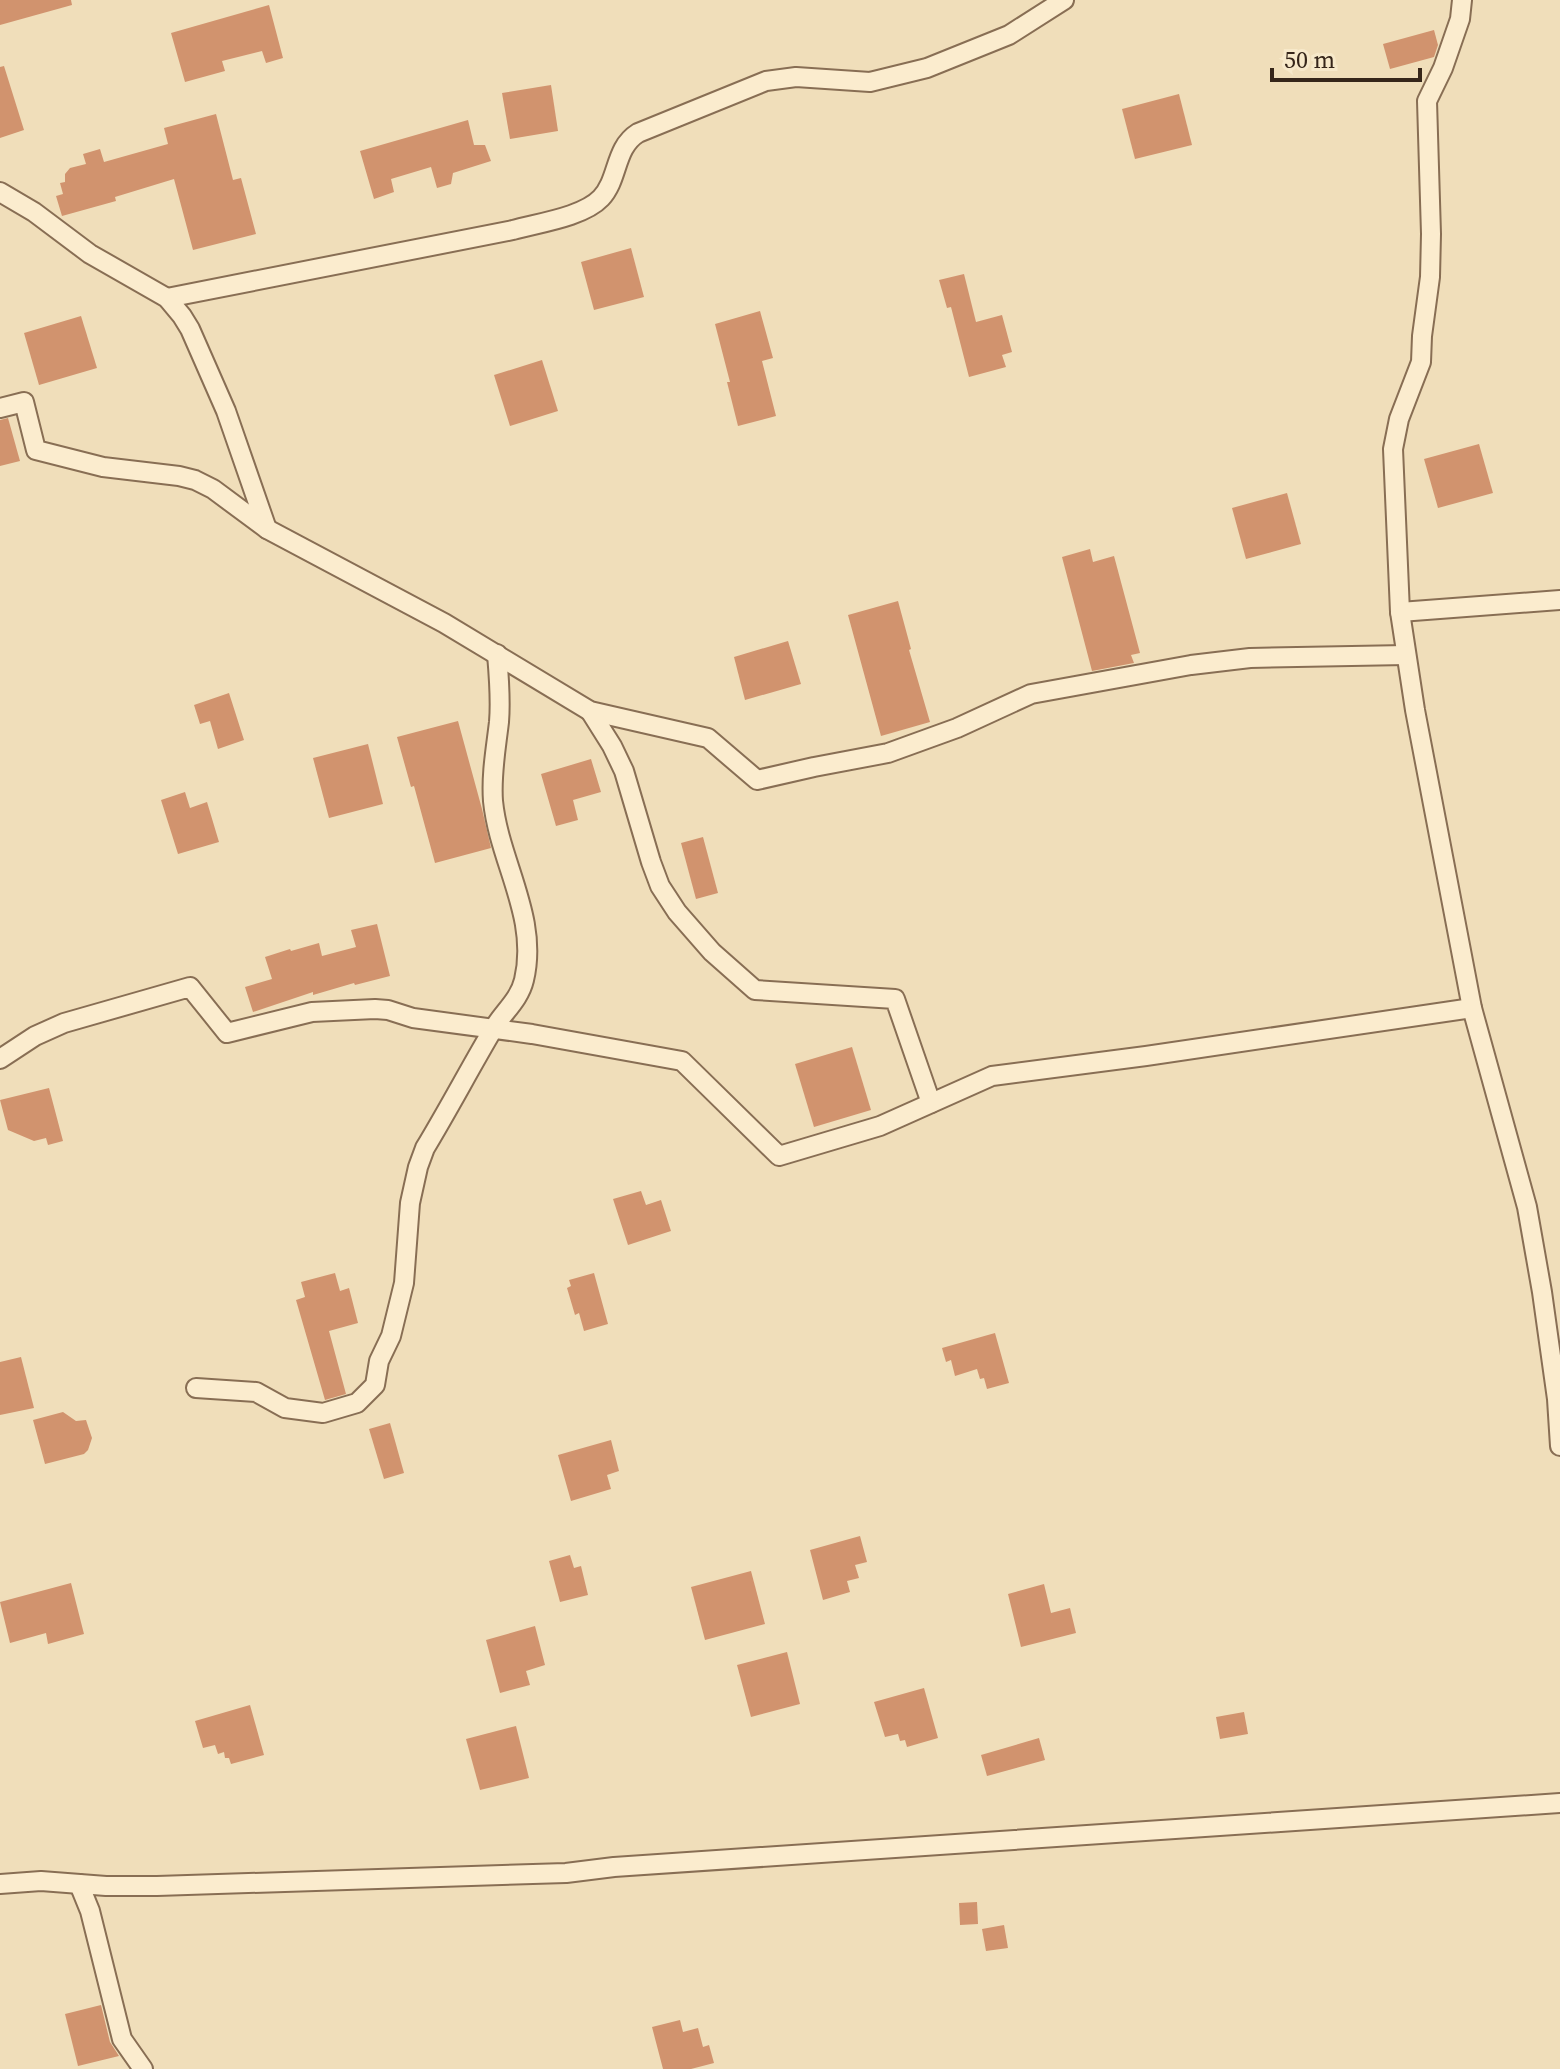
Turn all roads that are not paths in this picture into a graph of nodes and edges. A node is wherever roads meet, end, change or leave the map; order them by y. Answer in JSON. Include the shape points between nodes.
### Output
{"nodes":[{"id":1,"x":1064,"y":0,"type":"edge"},
{"id":2,"x":1462,"y":0,"type":"edge"},
{"id":3,"x":0,"y":192,"type":"edge"},
{"id":4,"x":167,"y":298,"type":"junction"},
{"id":5,"x":0,"y":408,"type":"edge"},
{"id":6,"x":267,"y":529,"type":"junction"},
{"id":7,"x":1560,"y":600,"type":"edge"},
{"id":8,"x":1400,"y":612,"type":"junction"},
{"id":9,"x":497,"y":654,"type":"junction"},
{"id":10,"x":1406,"y":655,"type":"junction"},
{"id":11,"x":590,"y":711,"type":"junction"},
{"id":12,"x":1472,"y":1008,"type":"junction"},
{"id":13,"x":494,"y":1028,"type":"junction"},
{"id":14,"x":0,"y":1059,"type":"edge"},
{"id":15,"x":931,"y":1103,"type":"junction"},
{"id":16,"x":196,"y":1388,"type":"dead end"},
{"id":17,"x":1560,"y":1446,"type":"edge"},
{"id":18,"x":1560,"y":1803,"type":"edge"},
{"id":19,"x":0,"y":1884,"type":"edge"},
{"id":20,"x":79,"y":1884,"type":"junction"},
{"id":21,"x":143,"y":2069,"type":"edge"}],
"edges":[{"from":1,"to":4,"type":"street","via":[[1009,35],[927,68],[870,82],[796,77],[766,81],[638,133],[626,143],[602,197],[565,216]]},
{"from":2,"to":8,"type":"street","via":[[1460,19],[1427,101],[1430,277],[1421,362],[1393,449]]},
{"from":3,"to":4,"type":"street","via":[[90,254]]},
{"from":4,"to":6,"type":"street","via":[[190,329],[214,383]]},
{"from":5,"to":6,"type":"street","via":[[24,402],[36,450],[103,467],[195,480]]},
{"from":6,"to":9,"type":"street"},
{"from":7,"to":8,"type":"street"},
{"from":8,"to":10,"type":"street"},
{"from":9,"to":11,"type":"street"},
{"from":9,"to":13,"type":"street","via":[[500,694],[493,801],[522,904],[527,952],[516,1000]]},
{"from":10,"to":11,"type":"street","via":[[1250,658],[1031,694],[888,753],[757,780],[708,738]]},
{"from":10,"to":12,"type":"street"},
{"from":11,"to":15,"type":"street","via":[[624,771],[660,886],[677,912],[755,990],[895,999]]},
{"from":12,"to":15,"type":"street","via":[[992,1076]]},
{"from":12,"to":17,"type":"street","via":[[1527,1207]]},
{"from":13,"to":14,"type":"street","via":[[375,1009],[312,1012],[227,1033],[190,987],[64,1023]]},
{"from":13,"to":15,"type":"street","via":[[682,1061],[779,1156],[880,1126]]},
{"from":13,"to":16,"type":"street","via":[[418,1167],[404,1283],[375,1385],[357,1403],[323,1413],[285,1408],[256,1392]]},
{"from":18,"to":20,"type":"street","via":[[566,1873]]},
{"from":19,"to":20,"type":"street"},
{"from":20,"to":21,"type":"street","via":[[122,2039]]}]}
